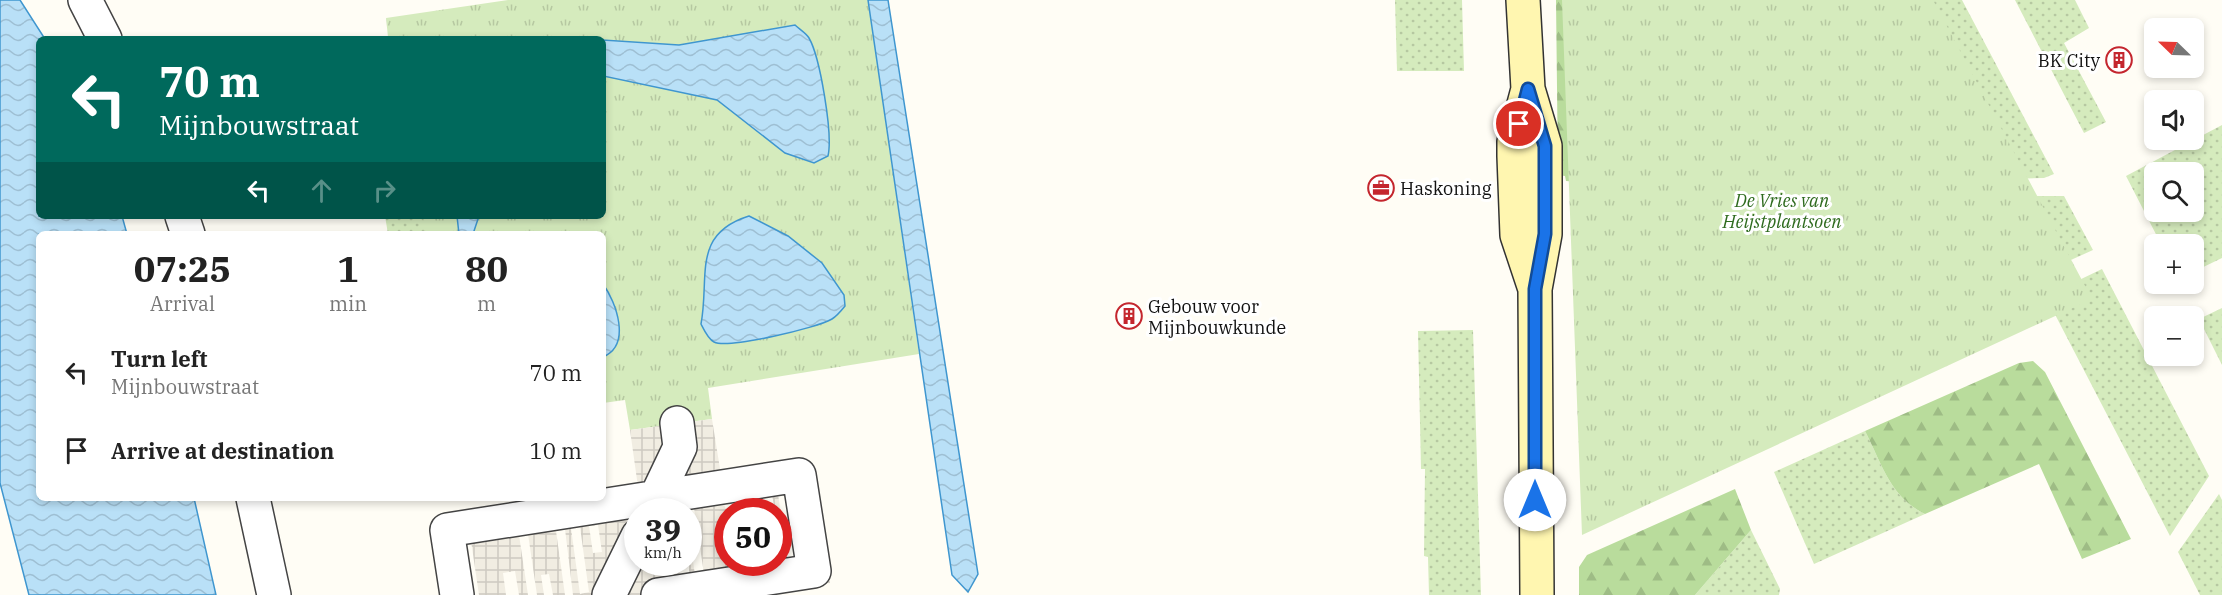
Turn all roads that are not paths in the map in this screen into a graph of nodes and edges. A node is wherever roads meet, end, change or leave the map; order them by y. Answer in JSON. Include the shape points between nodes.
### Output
{"nodes":[{"id":1,"x":85,"y":0,"type":"edge"},
{"id":2,"x":1523,"y":0,"type":"edge"},
{"id":3,"x":103,"y":36,"type":"edge"},
{"id":4,"x":677,"y":423,"type":"dead end"},
{"id":5,"x":655,"y":498,"type":"edge"},
{"id":6,"x":682,"y":498,"type":"edge"},
{"id":7,"x":254,"y":501,"type":"edge"},
{"id":8,"x":624,"y":508,"type":"edge"},
{"id":9,"x":624,"y":564,"type":"edge"},
{"id":10,"x":274,"y":595,"type":"edge"},
{"id":11,"x":457,"y":595,"type":"edge"},
{"id":12,"x":609,"y":595,"type":"edge"},
{"id":13,"x":658,"y":595,"type":"edge"},
{"id":14,"x":1538,"y":595,"type":"edge"}],
"edges":[{"from":1,"to":3,"type":"street"},
{"from":2,"to":14,"type":"main road","via":[[1528,89],[1514,156],[1517,235],[1535,289]]},
{"from":4,"to":5,"type":"street","via":[[680,447]]},
{"from":6,"to":13,"type":"street","via":[[799,475],[814,571]]},
{"from":7,"to":10,"type":"street"},
{"from":8,"to":11,"type":"street","via":[[447,530]]},
{"from":9,"to":12,"type":"street"}]}
